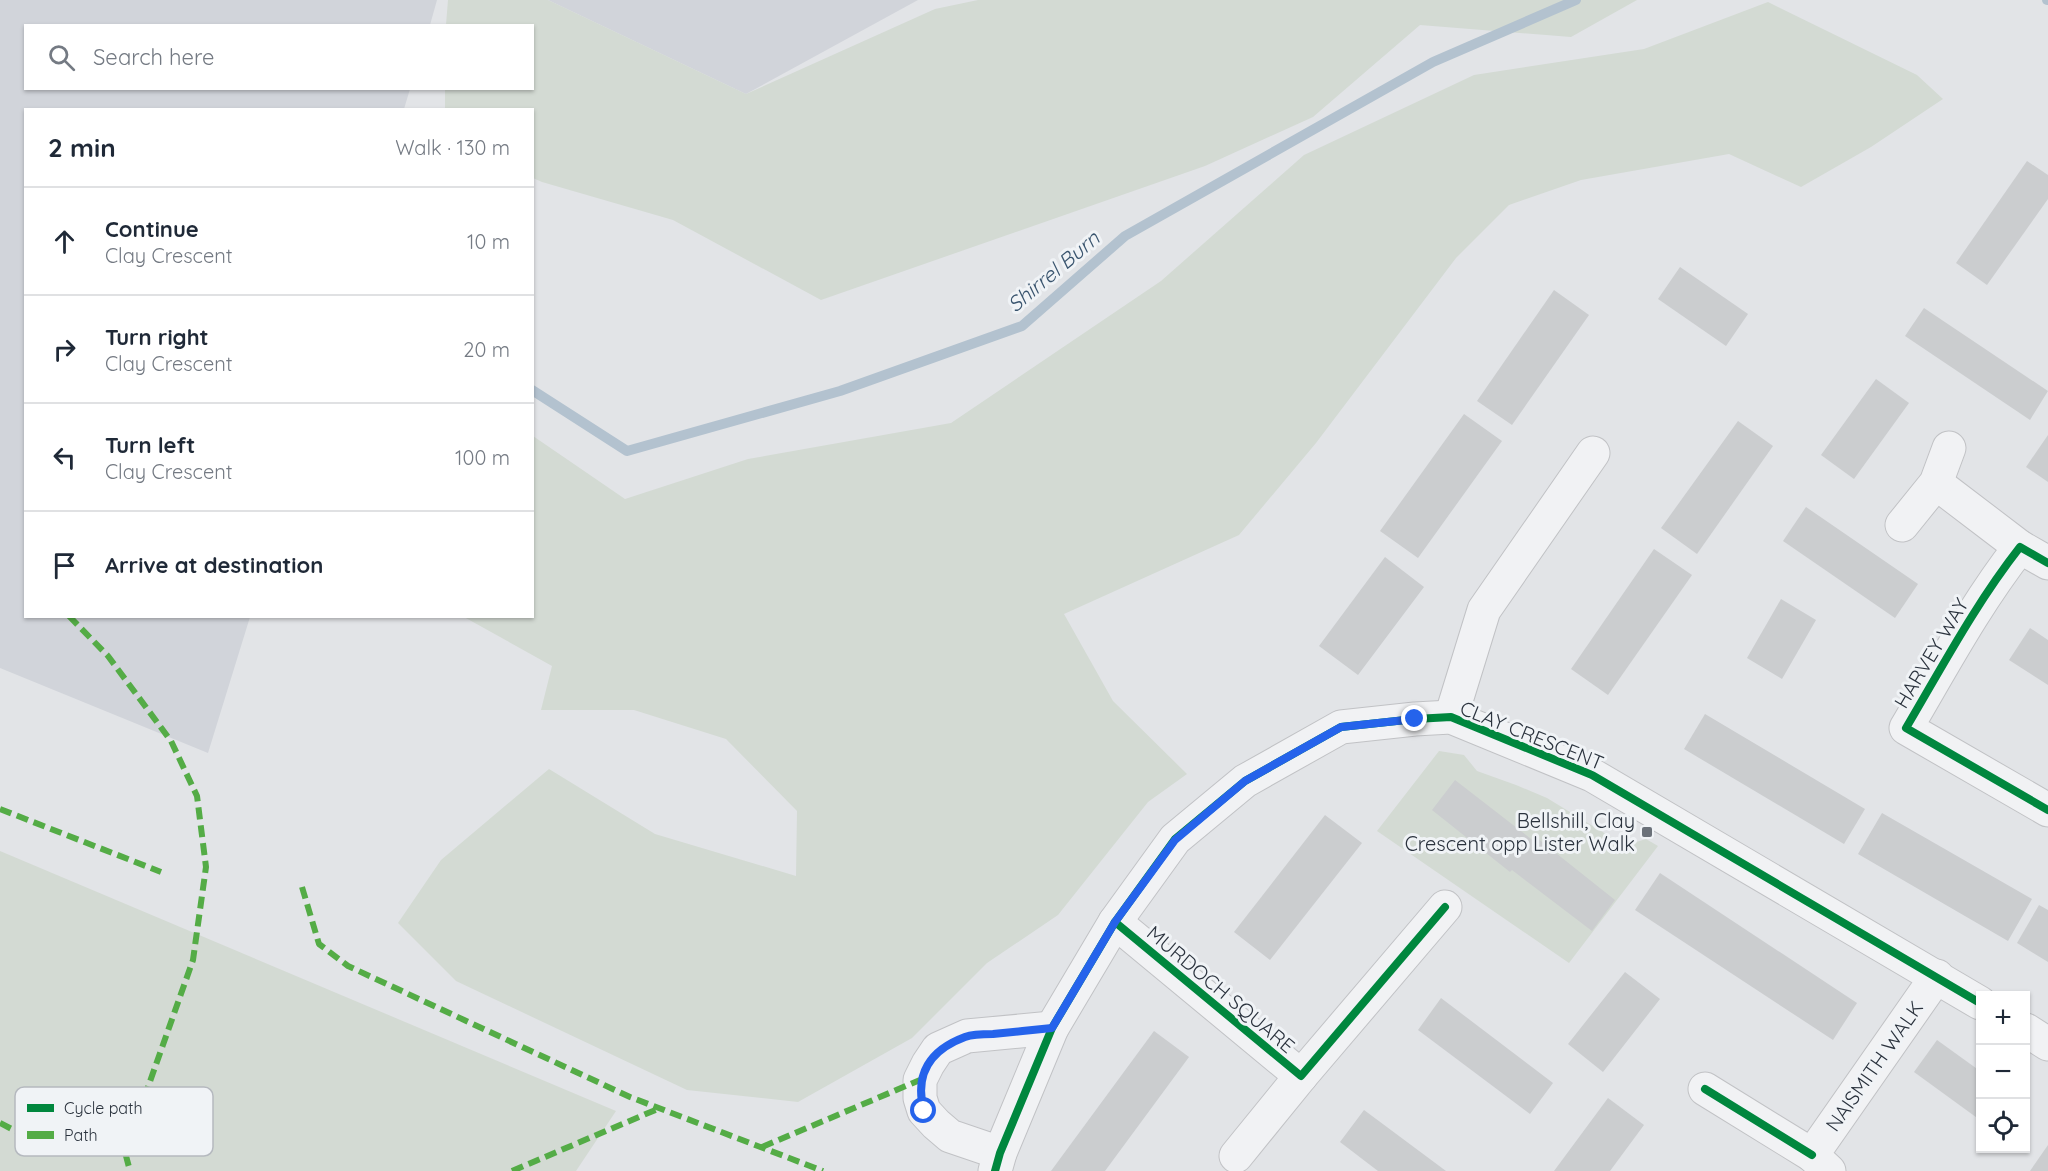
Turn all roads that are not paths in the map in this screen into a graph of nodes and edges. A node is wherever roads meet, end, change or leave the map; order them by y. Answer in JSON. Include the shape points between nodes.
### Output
{"nodes":[{"id":1,"x":1949,"y":448,"type":"dead end"},
{"id":2,"x":1593,"y":453,"type":"dead end"},
{"id":3,"x":1936,"y":483,"type":"junction"},
{"id":4,"x":1902,"y":525,"type":"dead end"},
{"id":5,"x":2020,"y":548,"type":"junction"},
{"id":6,"x":2048,"y":563,"type":"edge"},
{"id":7,"x":1451,"y":717,"type":"junction"},
{"id":8,"x":2048,"y":810,"type":"edge"},
{"id":9,"x":1445,"y":907,"type":"dead end"},
{"id":10,"x":1115,"y":922,"type":"junction"},
{"id":11,"x":1937,"y":976,"type":"junction"},
{"id":12,"x":1976,"y":1000,"type":"edge"},
{"id":13,"x":1052,"y":1028,"type":"junction"},
{"id":14,"x":2030,"y":1033,"type":"edge"},
{"id":15,"x":2048,"y":1044,"type":"edge"},
{"id":16,"x":1300,"y":1076,"type":"junction"},
{"id":17,"x":1705,"y":1089,"type":"dead end"},
{"id":18,"x":1236,"y":1156,"type":"dead end"},
{"id":19,"x":997,"y":1162,"type":"edge"},
{"id":20,"x":1821,"y":1163,"type":"edge"}],
"edges":[{"from":1,"to":3,"type":"street"},
{"from":2,"to":7,"type":"street","via":[[1484,610]]},
{"from":3,"to":4,"type":"street"},
{"from":3,"to":5,"type":"street"},
{"from":5,"to":6,"type":"street"},
{"from":5,"to":8,"type":"street","name":"HARVEY WAY","via":[[1996,577],[1906,728]]},
{"from":7,"to":10,"type":"street","name":"CLAY CRESCENT","via":[[1341,727],[1245,781],[1175,840]]},
{"from":7,"to":11,"type":"street","name":"CLAY CRESCENT","via":[[1592,775]]},
{"from":9,"to":16,"type":"street","name":"MURDOCH SQUARE"},
{"from":10,"to":13,"type":"street","name":"CLAY CRESCENT"},
{"from":10,"to":16,"type":"street","name":"MURDOCH SQUARE"},
{"from":11,"to":12,"type":"street","name":"CLAY CRESCENT"},
{"from":11,"to":20,"type":"street","name":"NAISMITH WALK"},
{"from":13,"to":19,"type":"street","name":"CLAY CRESCENT"},
{"from":13,"to":19,"type":"street","name":"CLAY CRESCENT","via":[[967,1036],[939,1049],[920,1080],[924,1111],[936,1124]]},
{"from":14,"to":15,"type":"street"},
{"from":16,"to":18,"type":"street","name":"MURDOCH SQUARE"},
{"from":17,"to":20,"type":"street","name":"NAISMITH WALK"}]}
